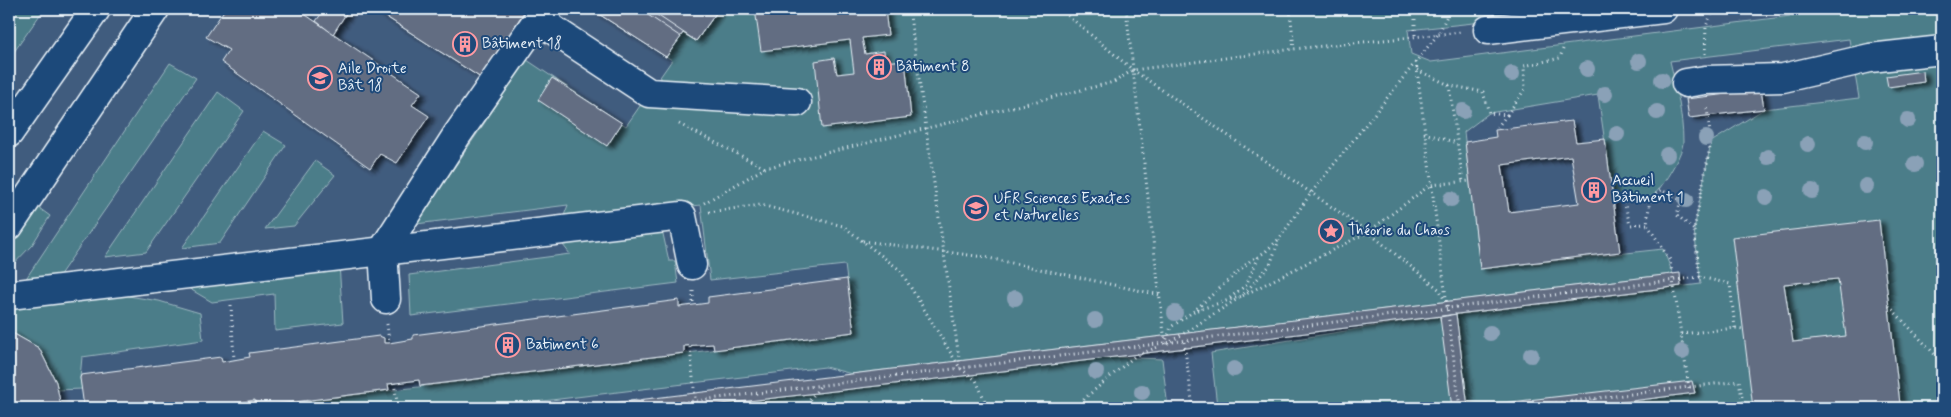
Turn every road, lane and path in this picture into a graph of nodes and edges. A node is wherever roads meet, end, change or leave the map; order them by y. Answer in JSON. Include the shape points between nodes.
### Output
{"nodes":[{"id":1,"x":10,"y":9,"type":"edge"},
{"id":2,"x":96,"y":9,"type":"edge"},
{"id":3,"x":155,"y":9,"type":"edge"},
{"id":4,"x":909,"y":9,"type":"edge"},
{"id":5,"x":1060,"y":9,"type":"edge"},
{"id":6,"x":1126,"y":9,"type":"edge"},
{"id":7,"x":1290,"y":9,"type":"edge"},
{"id":8,"x":1415,"y":9,"type":"edge"},
{"id":9,"x":1450,"y":9,"type":"edge"},
{"id":10,"x":1663,"y":9,"type":"edge"},
{"id":11,"x":1714,"y":9,"type":"edge"},
{"id":12,"x":544,"y":10,"type":"edge"},
{"id":13,"x":9,"y":19,"type":"edge"},
{"id":14,"x":1573,"y":20,"type":"junction"},
{"id":15,"x":1479,"y":31,"type":"joint"},
{"id":16,"x":1439,"y":33,"type":"junction"},
{"id":17,"x":1415,"y":35,"type":"junction"},
{"id":18,"x":1294,"y":49,"type":"junction"},
{"id":19,"x":1942,"y":50,"type":"edge"},
{"id":20,"x":1416,"y":61,"type":"junction"},
{"id":21,"x":1133,"y":70,"type":"junction"},
{"id":22,"x":1416,"y":70,"type":"junction"},
{"id":23,"x":1695,"y":82,"type":"junction"},
{"id":24,"x":1449,"y":85,"type":"junction"},
{"id":25,"x":797,"y":102,"type":"dead end"},
{"id":26,"x":1507,"y":115,"type":"junction"},
{"id":27,"x":674,"y":121,"type":"dead end"},
{"id":28,"x":926,"y":129,"type":"junction"},
{"id":29,"x":1495,"y":130,"type":"dead end"},
{"id":30,"x":9,"y":133,"type":"edge"},
{"id":31,"x":1424,"y":133,"type":"junction"},
{"id":32,"x":1457,"y":143,"type":"junction"},
{"id":33,"x":765,"y":168,"type":"junction"},
{"id":34,"x":1470,"y":181,"type":"dead end"},
{"id":35,"x":1463,"y":182,"type":"junction"},
{"id":36,"x":1430,"y":184,"type":"junction"},
{"id":37,"x":1311,"y":193,"type":"junction"},
{"id":38,"x":1613,"y":198,"type":"dead end"},
{"id":39,"x":682,"y":216,"type":"junction"},
{"id":40,"x":1647,"y":224,"type":"junction"},
{"id":41,"x":9,"y":226,"type":"edge"},
{"id":42,"x":1694,"y":230,"type":"junction"},
{"id":43,"x":1368,"y":232,"type":"junction"},
{"id":44,"x":1279,"y":239,"type":"junction"},
{"id":45,"x":861,"y":240,"type":"junction"},
{"id":46,"x":383,"y":250,"type":"junction"},
{"id":47,"x":944,"y":252,"type":"junction"},
{"id":48,"x":1260,"y":255,"type":"junction"},
{"id":49,"x":692,"y":265,"type":"dead end"},
{"id":50,"x":1700,"y":277,"type":"junction"},
{"id":51,"x":1674,"y":280,"type":"junction"},
{"id":52,"x":9,"y":295,"type":"edge"},
{"id":53,"x":1160,"y":295,"type":"junction"},
{"id":54,"x":1242,"y":296,"type":"junction"},
{"id":55,"x":386,"y":299,"type":"dead end"},
{"id":56,"x":1227,"y":300,"type":"junction"},
{"id":57,"x":231,"y":305,"type":"dead end"},
{"id":58,"x":1889,"y":306,"type":"dead end"},
{"id":59,"x":1448,"y":308,"type":"junction"},
{"id":60,"x":1194,"y":311,"type":"junction"},
{"id":61,"x":1735,"y":328,"type":"junction"},
{"id":62,"x":1744,"y":329,"type":"dead end"},
{"id":63,"x":1680,"y":334,"type":"junction"},
{"id":64,"x":1184,"y":342,"type":"junction"},
{"id":65,"x":1165,"y":345,"type":"junction"},
{"id":66,"x":690,"y":347,"type":"dead end"},
{"id":67,"x":234,"y":360,"type":"dead end"},
{"id":68,"x":1942,"y":362,"type":"edge"},
{"id":69,"x":960,"y":368,"type":"junction"},
{"id":70,"x":394,"y":383,"type":"dead end"},
{"id":71,"x":820,"y":385,"type":"junction"},
{"id":72,"x":1689,"y":388,"type":"junction"},
{"id":73,"x":1594,"y":399,"type":"junction"},
{"id":74,"x":695,"y":401,"type":"junction"},
{"id":75,"x":398,"y":408,"type":"edge"},
{"id":76,"x":637,"y":408,"type":"edge"},
{"id":77,"x":696,"y":408,"type":"edge"},
{"id":78,"x":804,"y":408,"type":"edge"},
{"id":79,"x":988,"y":408,"type":"edge"},
{"id":80,"x":1078,"y":408,"type":"edge"},
{"id":81,"x":1193,"y":408,"type":"edge"},
{"id":82,"x":1199,"y":408,"type":"edge"},
{"id":83,"x":1223,"y":408,"type":"edge"},
{"id":84,"x":1460,"y":408,"type":"edge"},
{"id":85,"x":1516,"y":408,"type":"edge"},
{"id":86,"x":1595,"y":408,"type":"edge"},
{"id":87,"x":1744,"y":408,"type":"edge"}],
"edges":[{"from":1,"to":13,"type":"path"},
{"from":2,"to":30,"type":"lane"},
{"from":3,"to":41,"type":"lane"},
{"from":4,"to":28,"type":"path"},
{"from":5,"to":21,"type":"path"},
{"from":6,"to":21,"type":"path"},
{"from":7,"to":18,"type":"path"},
{"from":8,"to":17,"type":"path"},
{"from":9,"to":16,"type":"path"},
{"from":10,"to":14,"type":"lane"},
{"from":11,"to":23,"type":"path","via":[[1706,26]]},
{"from":12,"to":25,"type":"lane","via":[[549,27],[649,93]]},
{"from":12,"to":46,"type":"lane","via":[[457,135]]},
{"from":14,"to":15,"type":"lane"},
{"from":14,"to":26,"type":"path","via":[[1560,58],[1524,66],[1525,89]]},
{"from":15,"to":16,"type":"path"},
{"from":16,"to":17,"type":"path"},
{"from":16,"to":20,"type":"path"},
{"from":17,"to":18,"type":"path"},
{"from":18,"to":21,"type":"path"},
{"from":19,"to":23,"type":"lane","via":[[1870,58],[1783,78]]},
{"from":20,"to":22,"type":"path"},
{"from":20,"to":37,"type":"path"},
{"from":21,"to":28,"type":"path","via":[[1114,82]]},
{"from":21,"to":37,"type":"path"},
{"from":21,"to":53,"type":"path"},
{"from":22,"to":24,"type":"path"},
{"from":22,"to":31,"type":"path"},
{"from":23,"to":42,"type":"path","via":[[1712,142]]},
{"from":24,"to":26,"type":"path","via":[[1483,92],[1489,113]]},
{"from":24,"to":32,"type":"path"},
{"from":26,"to":29,"type":"path"},
{"from":27,"to":33,"type":"path"},
{"from":28,"to":33,"type":"path"},
{"from":28,"to":47,"type":"path"},
{"from":31,"to":32,"type":"path"},
{"from":31,"to":36,"type":"path"},
{"from":32,"to":35,"type":"path"},
{"from":33,"to":39,"type":"path"},
{"from":34,"to":35,"type":"path"},
{"from":35,"to":36,"type":"path"},
{"from":36,"to":43,"type":"path"},
{"from":36,"to":59,"type":"path"},
{"from":37,"to":43,"type":"path"},
{"from":37,"to":44,"type":"path"},
{"from":38,"to":40,"type":"path","via":[[1623,197],[1630,225]]},
{"from":39,"to":45,"type":"path","via":[[761,205],[843,226]]},
{"from":39,"to":46,"type":"lane"},
{"from":39,"to":49,"type":"lane"},
{"from":40,"to":42,"type":"path","via":[[1650,199],[1660,190],[1681,200],[1677,216]]},
{"from":40,"to":51,"type":"path","via":[[1670,260]]},
{"from":42,"to":50,"type":"path"},
{"from":43,"to":54,"type":"path"},
{"from":43,"to":59,"type":"path","via":[[1440,290]]},
{"from":44,"to":48,"type":"path"},
{"from":44,"to":54,"type":"path","via":[[1270,265]]},
{"from":45,"to":47,"type":"path"},
{"from":45,"to":69,"type":"path","via":[[900,270]]},
{"from":46,"to":52,"type":"lane"},
{"from":46,"to":55,"type":"lane"},
{"from":47,"to":53,"type":"path","via":[[984,257]]},
{"from":47,"to":69,"type":"path"},
{"from":48,"to":56,"type":"path","via":[[1246,285]]},
{"from":48,"to":60,"type":"path"},
{"from":50,"to":51,"type":"path"},
{"from":50,"to":61,"type":"path","via":[[1730,284]]},
{"from":51,"to":59,"type":"path"},
{"from":51,"to":63,"type":"path"},
{"from":53,"to":65,"type":"path"},
{"from":54,"to":56,"type":"path"},
{"from":54,"to":65,"type":"path"},
{"from":56,"to":60,"type":"path"},
{"from":57,"to":67,"type":"path"},
{"from":58,"to":68,"type":"path"},
{"from":59,"to":64,"type":"path"},
{"from":59,"to":84,"type":"path"},
{"from":60,"to":65,"type":"path","via":[[1172,327]]},
{"from":61,"to":62,"type":"path"},
{"from":61,"to":63,"type":"path"},
{"from":63,"to":72,"type":"path"},
{"from":64,"to":65,"type":"path"},
{"from":64,"to":81,"type":"path"},
{"from":65,"to":69,"type":"path"},
{"from":65,"to":80,"type":"path","via":[[1135,356],[1085,398]]},
{"from":66,"to":74,"type":"path"},
{"from":69,"to":71,"type":"path"},
{"from":69,"to":79,"type":"path","via":[[976,380]]},
{"from":70,"to":75,"type":"path"},
{"from":71,"to":74,"type":"path"},
{"from":71,"to":78,"type":"path"},
{"from":72,"to":73,"type":"path"},
{"from":72,"to":87,"type":"path","via":[[1739,381]]},
{"from":73,"to":85,"type":"path"},
{"from":73,"to":86,"type":"path"},
{"from":74,"to":76,"type":"path"},
{"from":74,"to":77,"type":"path"},
{"from":82,"to":83,"type":"path"}]}
